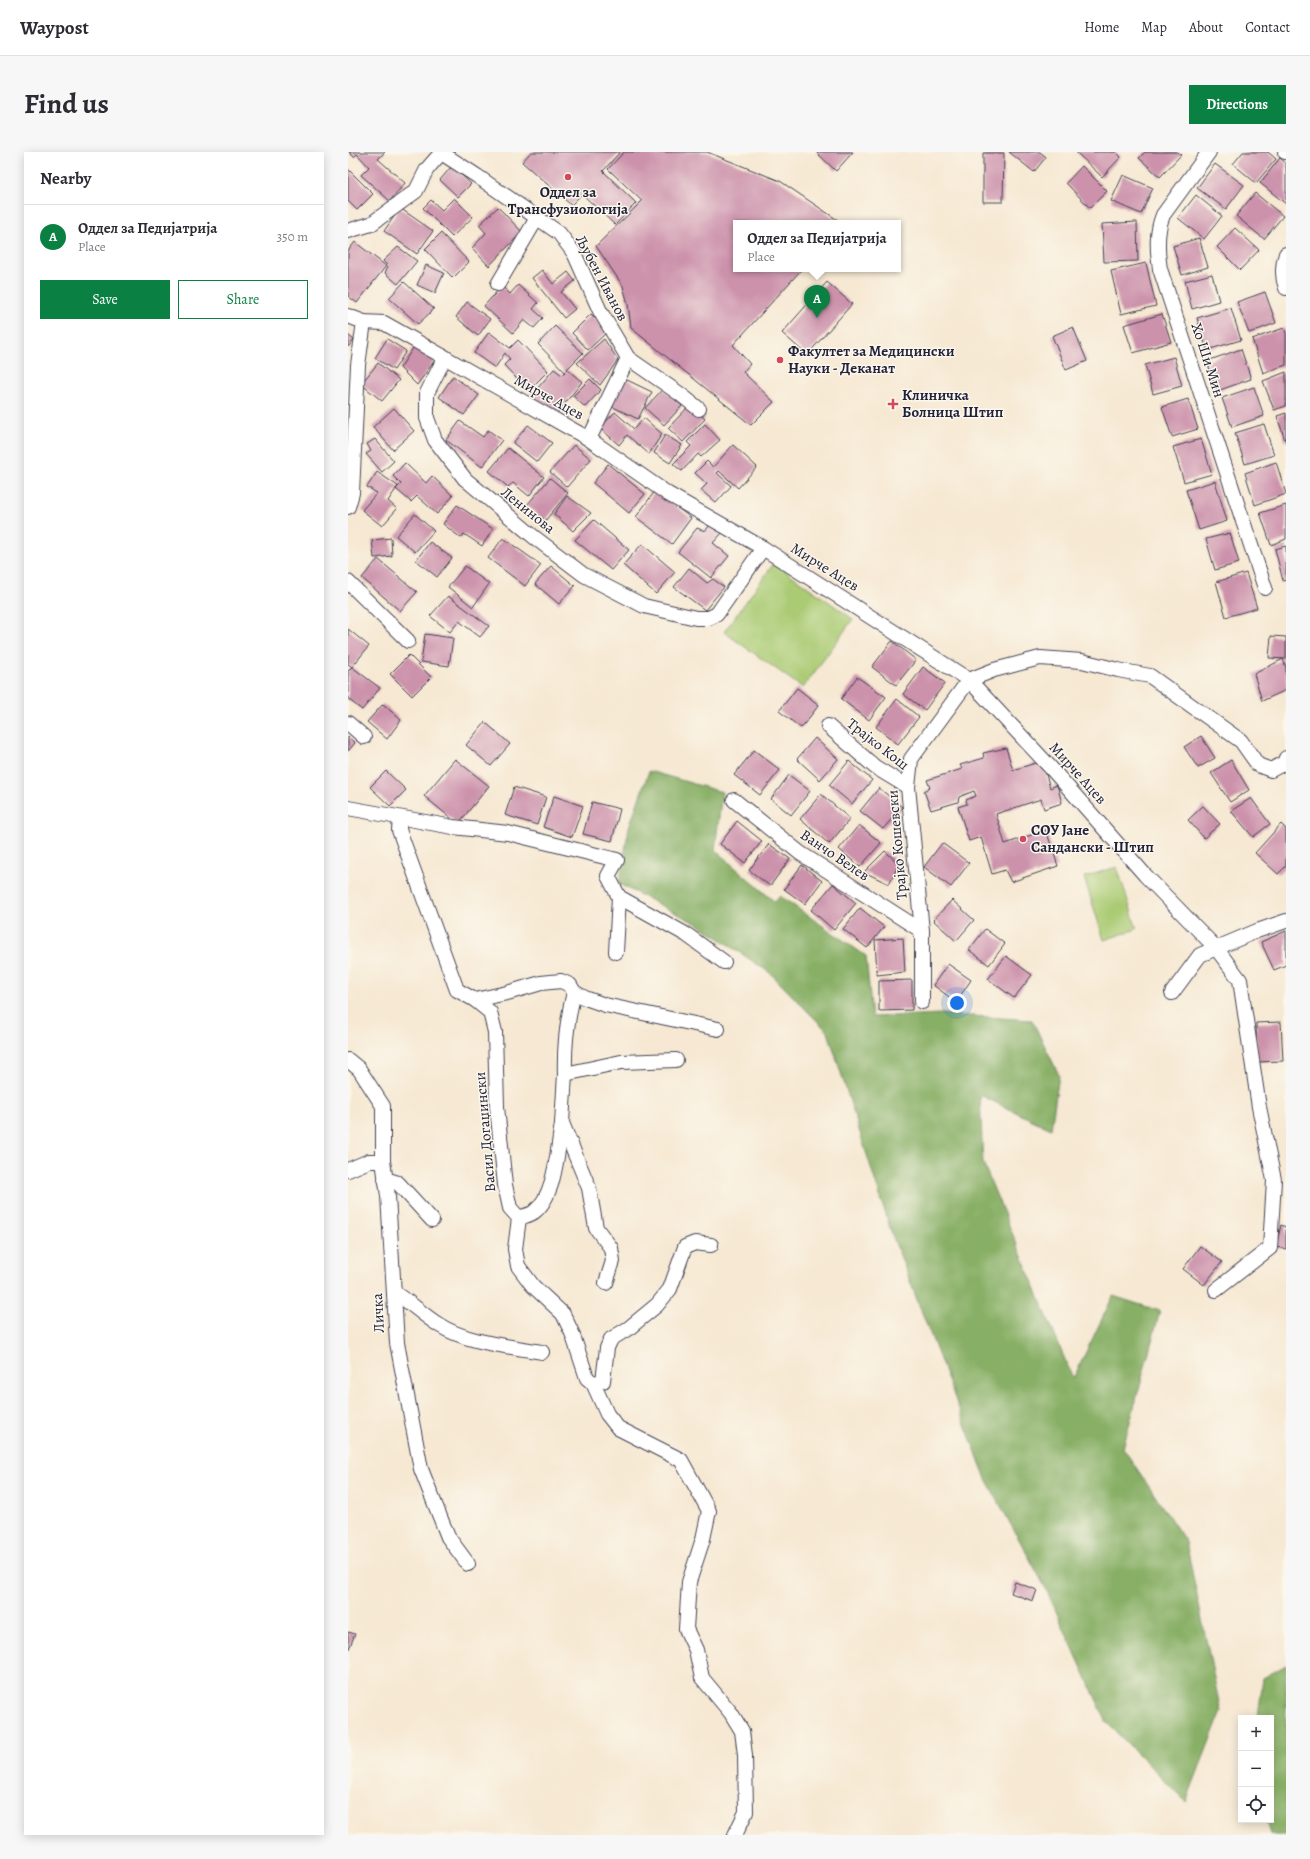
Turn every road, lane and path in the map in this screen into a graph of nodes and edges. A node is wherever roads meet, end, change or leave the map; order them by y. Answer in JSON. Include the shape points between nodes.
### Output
{"nodes":[{"id":1,"x":441,"y":152,"type":"edge"},
{"id":2,"x":1209,"y":152,"type":"edge"},
{"id":3,"x":537,"y":218,"type":"junction"},
{"id":4,"x":348,"y":231,"type":"edge"},
{"id":5,"x":1286,"y":254,"type":"edge"},
{"id":6,"x":498,"y":284,"type":"dead end"},
{"id":7,"x":1286,"y":288,"type":"edge"},
{"id":8,"x":348,"y":306,"type":"edge"},
{"id":9,"x":348,"y":316,"type":"edge"},
{"id":10,"x":364,"y":322,"type":"junction"},
{"id":11,"x":445,"y":357,"type":"junction"},
{"id":12,"x":628,"y":358,"type":"junction"},
{"id":13,"x":699,"y":409,"type":"dead end"},
{"id":14,"x":589,"y":439,"type":"junction"},
{"id":15,"x":348,"y":507,"type":"edge"},
{"id":16,"x":763,"y":548,"type":"junction"},
{"id":17,"x":348,"y":582,"type":"edge"},
{"id":18,"x":1265,"y":588,"type":"dead end"},
{"id":19,"x":408,"y":641,"type":"dead end"},
{"id":20,"x":969,"y":680,"type":"junction"},
{"id":21,"x":348,"y":723,"type":"edge"},
{"id":22,"x":828,"y":726,"type":"dead end"},
{"id":23,"x":364,"y":737,"type":"dead end"},
{"id":24,"x":1285,"y":763,"type":"edge"},
{"id":25,"x":908,"y":787,"type":"junction"},
{"id":26,"x":734,"y":800,"type":"dead end"},
{"id":27,"x":348,"y":808,"type":"edge"},
{"id":28,"x":400,"y":818,"type":"junction"},
{"id":29,"x":619,"y":896,"type":"junction"},
{"id":30,"x":1286,"y":921,"type":"edge"},
{"id":31,"x":922,"y":932,"type":"junction"},
{"id":32,"x":1216,"y":948,"type":"junction"},
{"id":33,"x":616,"y":952,"type":"dead end"},
{"id":34,"x":724,"y":962,"type":"dead end"},
{"id":35,"x":574,"y":992,"type":"junction"},
{"id":36,"x":1172,"y":993,"type":"dead end"},
{"id":37,"x":475,"y":1000,"type":"junction"},
{"id":38,"x":922,"y":1002,"type":"dead end"},
{"id":39,"x":718,"y":1029,"type":"dead end"},
{"id":40,"x":348,"y":1060,"type":"edge"},
{"id":41,"x":676,"y":1060,"type":"dead end"},
{"id":42,"x":565,"y":1074,"type":"junction"},
{"id":43,"x":562,"y":1123,"type":"junction"},
{"id":44,"x":383,"y":1161,"type":"junction"},
{"id":45,"x":348,"y":1170,"type":"edge"},
{"id":46,"x":385,"y":1179,"type":"junction"},
{"id":47,"x":519,"y":1218,"type":"junction"},
{"id":48,"x":432,"y":1220,"type":"dead end"},
{"id":49,"x":711,"y":1245,"type":"dead end"},
{"id":50,"x":606,"y":1282,"type":"dead end"},
{"id":51,"x":1216,"y":1290,"type":"dead end"},
{"id":52,"x":394,"y":1292,"type":"junction"},
{"id":53,"x":542,"y":1352,"type":"dead end"},
{"id":54,"x":594,"y":1383,"type":"junction"},
{"id":55,"x":468,"y":1564,"type":"dead end"},
{"id":56,"x":735,"y":1835,"type":"edge"}],
"edges":[{"from":1,"to":3,"type":"street","name":"Љубен Иванов"},
{"from":1,"to":4,"type":"street","via":[[427,169],[416,191],[371,224]]},
{"from":2,"to":18,"type":"street","name":"Хо Ши Мин","via":[[1163,215],[1158,226],[1158,259]]},
{"from":3,"to":6,"type":"street"},
{"from":3,"to":12,"type":"street","name":"Љубен Иванов","via":[[559,233],[574,253],[600,311]]},
{"from":5,"to":7,"type":"street","via":[[1283,263]]},
{"from":8,"to":10,"type":"street"},
{"from":9,"to":10,"type":"street"},
{"from":10,"to":11,"type":"street","name":"Мирче Ацев","via":[[384,323]]},
{"from":10,"to":15,"type":"street","via":[[358,365],[352,493]]},
{"from":11,"to":14,"type":"street","name":"Мирче Ацев"},
{"from":11,"to":16,"type":"street","name":"Ленинова","via":[[427,393],[427,418],[435,440],[465,479],[584,575],[644,606],[696,618],[709,618],[717,614]]},
{"from":12,"to":13,"type":"street","name":"Љубен Иванов"},
{"from":12,"to":14,"type":"street"},
{"from":14,"to":16,"type":"street","name":"Мирче Ацев","via":[[668,494]]},
{"from":16,"to":20,"type":"street","name":"Мирче Ацев"},
{"from":17,"to":19,"type":"street"},
{"from":20,"to":24,"type":"street","via":[[994,670],[1040,658],[1082,661],[1150,676],[1241,741],[1258,765],[1271,770]]},
{"from":20,"to":25,"type":"street","name":"Трајко Кошевски","via":[[911,759]]},
{"from":20,"to":32,"type":"street","name":"Мирче Ацев","via":[[1050,766],[1145,875]]},
{"from":21,"to":23,"type":"street"},
{"from":22,"to":25,"type":"street","name":"Трајко Кош","via":[[875,767]]},
{"from":25,"to":31,"type":"street","name":"Трајко Кошевски"},
{"from":26,"to":31,"type":"street","name":"Ванчо Велев","via":[[800,853]]},
{"from":27,"to":28,"type":"street"},
{"from":28,"to":29,"type":"street","via":[[508,833],[617,860],[608,876]]},
{"from":28,"to":37,"type":"street","name":"Васил Догаџински","via":[[399,830],[457,990]]},
{"from":29,"to":33,"type":"street"},
{"from":29,"to":34,"type":"street","via":[[687,935]]},
{"from":30,"to":32,"type":"street"},
{"from":31,"to":38,"type":"street","name":"Трајко Кошевски"},
{"from":32,"to":36,"type":"street","via":[[1200,955]]},
{"from":32,"to":51,"type":"street","name":"Мирче Ацев","via":[[1240,980],[1259,1107],[1274,1180],[1270,1248]]},
{"from":35,"to":37,"type":"street","via":[[570,985],[561,981],[541,983]]},
{"from":35,"to":39,"type":"street","via":[[605,1005]]},
{"from":35,"to":42,"type":"street","via":[[564,1045]]},
{"from":37,"to":47,"type":"street","name":"Васил Догаџински","via":[[490,1012],[495,1032],[505,1185],[510,1208]]},
{"from":40,"to":44,"type":"street","name":"Личка","via":[[359,1069],[383,1106]]},
{"from":41,"to":42,"type":"street","via":[[621,1062]]},
{"from":42,"to":43,"type":"street"},
{"from":43,"to":47,"type":"street","via":[[550,1187],[544,1202],[533,1213]]},
{"from":43,"to":50,"type":"street","via":[[589,1188],[596,1228],[612,1248],[613,1261]]},
{"from":44,"to":45,"type":"street","via":[[369,1162]]},
{"from":44,"to":46,"type":"street","name":"Личка"},
{"from":46,"to":48,"type":"street","via":[[398,1183]]},
{"from":46,"to":52,"type":"street","name":"Личка"},
{"from":47,"to":54,"type":"street","via":[[515,1249],[518,1266],[533,1286],[563,1314],[587,1378]]},
{"from":49,"to":54,"type":"street","via":[[695,1243],[685,1247],[670,1289],[657,1305],[611,1339],[606,1348],[603,1381]]},
{"from":52,"to":53,"type":"street","via":[[439,1325],[462,1335],[493,1344]]},
{"from":52,"to":55,"type":"street","name":"Личка","via":[[397,1343],[421,1469],[448,1536]]},
{"from":54,"to":56,"type":"street","via":[[607,1414],[618,1428],[681,1460],[709,1511],[689,1582],[686,1629],[696,1650],[702,1678],[732,1713],[742,1731],[746,1812]]}]}
